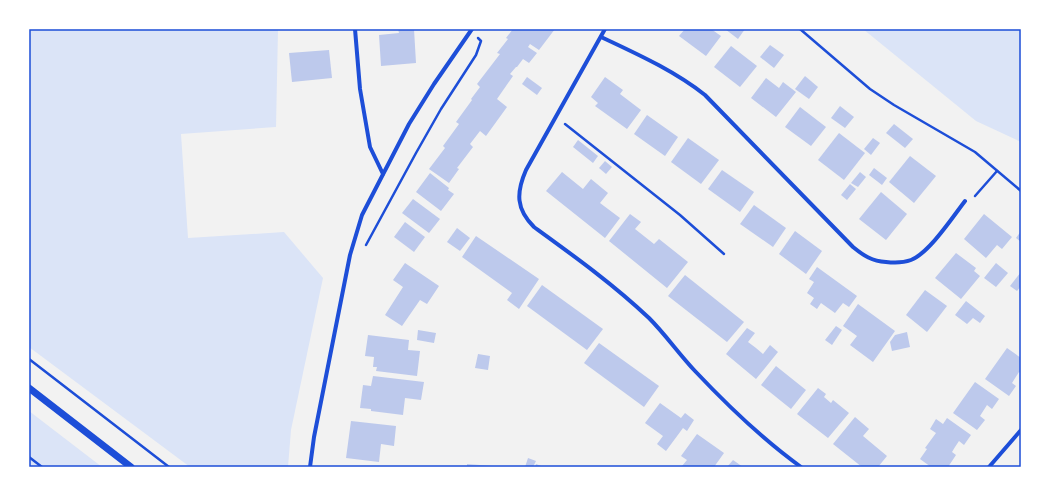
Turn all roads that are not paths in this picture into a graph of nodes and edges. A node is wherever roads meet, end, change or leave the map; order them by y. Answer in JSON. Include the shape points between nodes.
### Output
{"nodes":[{"id":1,"x":355,"y":29,"type":"edge"},
{"id":2,"x":605,"y":29,"type":"edge"},
{"id":3,"x":472,"y":30,"type":"edge"},
{"id":4,"x":601,"y":37,"type":"junction"},
{"id":5,"x":383,"y":174,"type":"junction"},
{"id":6,"x":965,"y":201,"type":"road end"},
{"id":7,"x":29,"y":388,"type":"edge"},
{"id":8,"x":1021,"y":430,"type":"edge"},
{"id":9,"x":131,"y":467,"type":"edge"},
{"id":10,"x":310,"y":467,"type":"edge"},
{"id":11,"x":801,"y":467,"type":"edge"},
{"id":12,"x":989,"y":467,"type":"edge"}],
"edges":[{"from":1,"to":5,"type":"street","via":[[360,89],[370,147]]},
{"from":2,"to":4,"type":"street"},
{"from":3,"to":5,"type":"street","via":[[409,124]]},
{"from":4,"to":6,"type":"street","via":[[669,70],[705,95],[853,247],[868,258],[889,263],[912,260],[929,247]]},
{"from":4,"to":11,"type":"street","via":[[526,170],[519,190],[522,211],[534,227],[607,281],[650,319],[728,405]]},
{"from":5,"to":10,"type":"street","via":[[362,215],[350,255]]},
{"from":7,"to":9,"type":"street"},
{"from":8,"to":12,"type":"street"}]}
